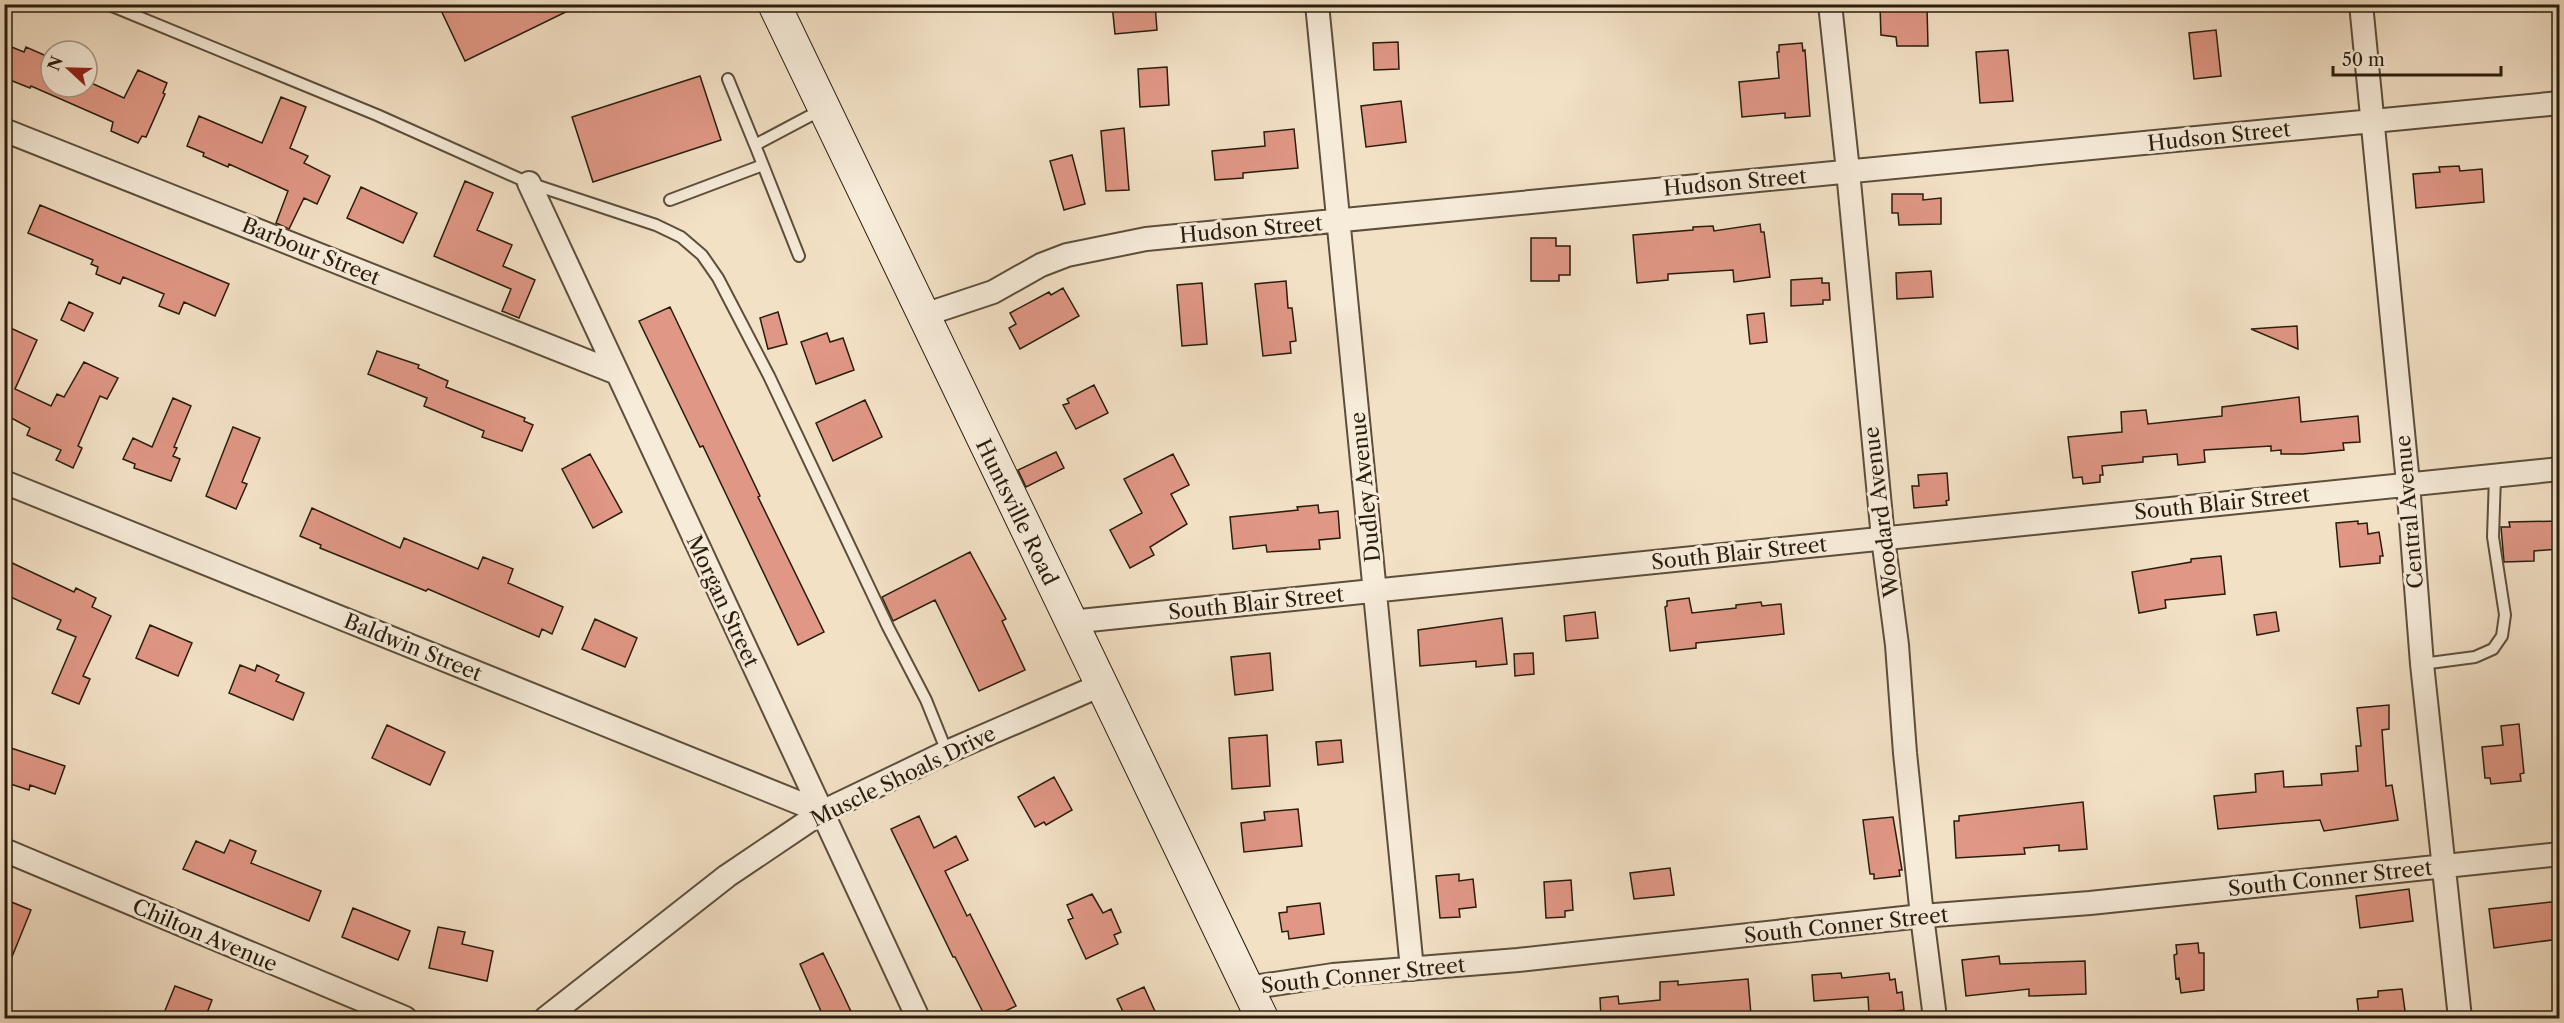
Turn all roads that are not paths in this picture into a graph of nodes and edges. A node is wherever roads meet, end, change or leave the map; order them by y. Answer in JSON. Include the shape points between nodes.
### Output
{"nodes":[{"id":1,"x":107,"y":4,"type":"edge"},
{"id":2,"x":774,"y":4,"type":"edge"},
{"id":3,"x":1317,"y":4,"type":"edge"},
{"id":4,"x":1830,"y":4,"type":"edge"},
{"id":5,"x":2361,"y":4,"type":"edge"},
{"id":6,"x":728,"y":79,"type":"dead end"},
{"id":7,"x":2559,"y":103,"type":"edge"},
{"id":8,"x":824,"y":109,"type":"junction"},
{"id":9,"x":2372,"y":121,"type":"junction"},
{"id":10,"x":4,"y":130,"type":"edge"},
{"id":11,"x":755,"y":145,"type":"junction"},
{"id":12,"x":763,"y":165,"type":"junction"},
{"id":13,"x":1848,"y":171,"type":"junction"},
{"id":14,"x":529,"y":183,"type":"junction"},
{"id":15,"x":670,"y":200,"type":"dead end"},
{"id":16,"x":1338,"y":220,"type":"junction"},
{"id":17,"x":799,"y":256,"type":"dead end"},
{"id":18,"x":924,"y":315,"type":"junction"},
{"id":19,"x":617,"y":373,"type":"junction"},
{"id":20,"x":2559,"y":469,"type":"edge"},
{"id":21,"x":2495,"y":476,"type":"junction"},
{"id":22,"x":4,"y":482,"type":"edge"},
{"id":23,"x":2408,"y":483,"type":"junction"},
{"id":24,"x":1883,"y":538,"type":"junction"},
{"id":25,"x":1375,"y":591,"type":"junction"},
{"id":26,"x":1071,"y":622,"type":"junction"},
{"id":27,"x":2422,"y":664,"type":"junction"},
{"id":28,"x":1101,"y":685,"type":"junction"},
{"id":29,"x":947,"y":752,"type":"junction"},
{"id":30,"x":822,"y":812,"type":"junction"},
{"id":31,"x":4,"y":850,"type":"edge"},
{"id":32,"x":2559,"y":854,"type":"edge"},
{"id":33,"x":2445,"y":865,"type":"junction"},
{"id":34,"x":1922,"y":916,"type":"junction"},
{"id":35,"x":1412,"y":969,"type":"junction"},
{"id":36,"x":1247,"y":988,"type":"junction"},
{"id":37,"x":405,"y":1018,"type":"edge"},
{"id":38,"x":546,"y":1018,"type":"edge"},
{"id":39,"x":918,"y":1018,"type":"edge"},
{"id":40,"x":1262,"y":1018,"type":"edge"},
{"id":41,"x":1935,"y":1018,"type":"edge"},
{"id":42,"x":2460,"y":1018,"type":"edge"}],
"edges":[{"from":1,"to":14,"type":"lane","via":[[377,115]]},
{"from":2,"to":8,"type":"main road","name":"Huntsville Road"},
{"from":3,"to":16,"type":"street","name":"Dudley Avenue"},
{"from":4,"to":13,"type":"street","name":"Woodard Avenue"},
{"from":5,"to":9,"type":"street","name":"Central Avenue"},
{"from":6,"to":11,"type":"lane"},
{"from":7,"to":9,"type":"street","name":"Hudson Street"},
{"from":8,"to":11,"type":"lane"},
{"from":8,"to":18,"type":"main road","name":"Huntsville Road"},
{"from":9,"to":13,"type":"street","name":"Hudson Street"},
{"from":9,"to":23,"type":"street","name":"Central Avenue"},
{"from":10,"to":19,"type":"street","name":"Barbour Street"},
{"from":11,"to":12,"type":"lane"},
{"from":12,"to":15,"type":"lane"},
{"from":12,"to":17,"type":"lane"},
{"from":13,"to":16,"type":"street","name":"Hudson Street"},
{"from":13,"to":24,"type":"street","name":"Woodard Avenue"},
{"from":14,"to":19,"type":"street","name":"Morgan Street"},
{"from":14,"to":29,"type":"lane","via":[[656,225],[681,237],[702,255],[769,376],[926,700]]},
{"from":16,"to":18,"type":"street","name":"Hudson Street","via":[[1146,239],[1066,255],[993,292]]},
{"from":16,"to":25,"type":"street","name":"Dudley Avenue"},
{"from":18,"to":26,"type":"main road","name":"Huntsville Road"},
{"from":19,"to":30,"type":"street","name":"Morgan Street"},
{"from":20,"to":21,"type":"street","name":"South Blair Street"},
{"from":21,"to":23,"type":"street","name":"South Blair Street"},
{"from":21,"to":27,"type":"lane","via":[[2493,537],[2505,615],[2502,636],[2493,649],[2475,657]]},
{"from":22,"to":30,"type":"street","name":"Baldwin Street"},
{"from":23,"to":24,"type":"street","name":"South Blair Street"},
{"from":23,"to":27,"type":"street","name":"Central Avenue"},
{"from":24,"to":25,"type":"street","name":"South Blair Street"},
{"from":24,"to":34,"type":"street","name":"Woodard Avenue"},
{"from":25,"to":26,"type":"street","name":"South Blair Street"},
{"from":25,"to":35,"type":"street","name":"Dudley Avenue"},
{"from":26,"to":28,"type":"main road","name":"Huntsville Road"},
{"from":27,"to":33,"type":"street","name":"Central Avenue"},
{"from":28,"to":29,"type":"street","name":"Muscle Shoals Drive"},
{"from":28,"to":36,"type":"main road","name":"Huntsville Road"},
{"from":29,"to":30,"type":"street","name":"Muscle Shoals Drive"},
{"from":30,"to":38,"type":"street","name":"Muscle Shoals Drive","via":[[727,876]]},
{"from":30,"to":39,"type":"street","name":"Morgan Street"},
{"from":31,"to":37,"type":"street","name":"Chilton Avenue"},
{"from":32,"to":33,"type":"street","name":"South Conner Street"},
{"from":33,"to":34,"type":"street","name":"South Conner Street","via":[[2090,903]]},
{"from":33,"to":42,"type":"street","name":"Central Avenue"},
{"from":34,"to":35,"type":"street","name":"South Conner Street"},
{"from":34,"to":41,"type":"street","name":"Woodard Avenue"},
{"from":35,"to":36,"type":"street","name":"South Conner Street","via":[[1333,975]]},
{"from":36,"to":40,"type":"main road","name":"Huntsville Road"}]}
